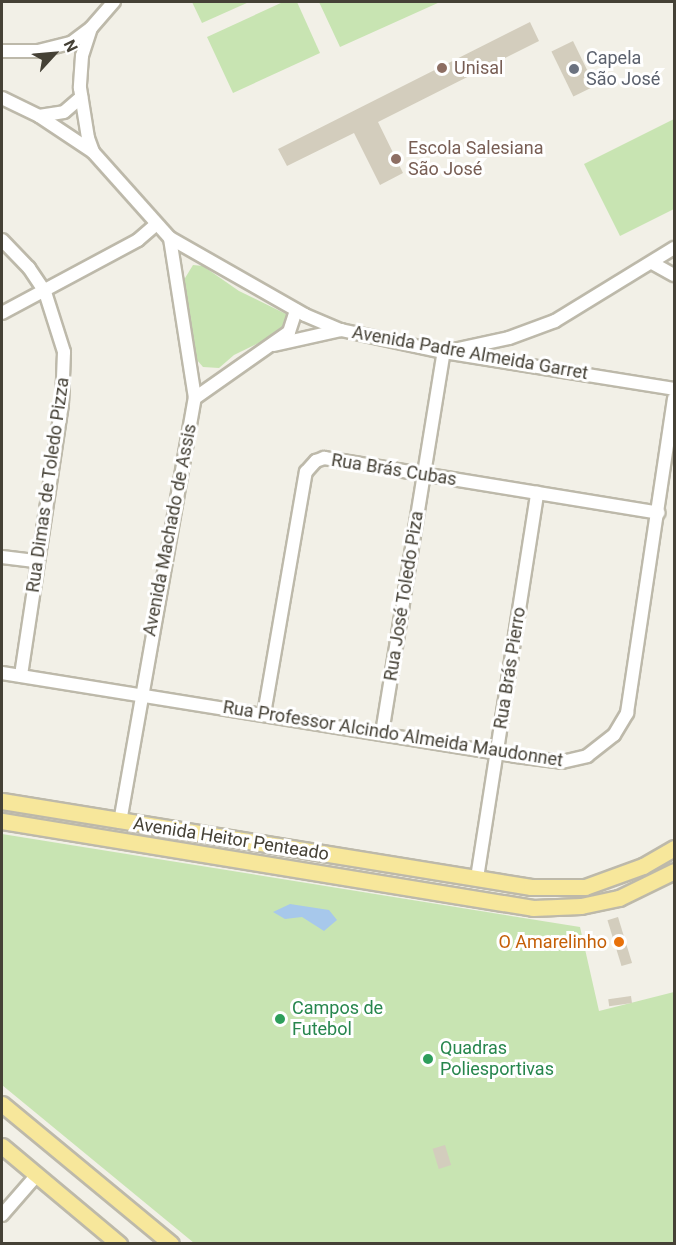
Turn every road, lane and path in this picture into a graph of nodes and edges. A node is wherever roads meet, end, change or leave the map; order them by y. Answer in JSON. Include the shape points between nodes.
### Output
{"nodes":[{"id":1,"x":114,"y":2,"type":"edge"},
{"id":2,"x":91,"y":28,"type":"junction"},
{"id":3,"x":61,"y":46,"type":"junction"},
{"id":4,"x":2,"y":51,"type":"edge"},
{"id":5,"x":82,"y":56,"type":"junction"},
{"id":6,"x":81,"y":97,"type":"junction"},
{"id":7,"x":2,"y":98,"type":"edge"},
{"id":8,"x":39,"y":116,"type":"junction"},
{"id":9,"x":93,"y":152,"type":"junction"},
{"id":10,"x":155,"y":225,"type":"junction"},
{"id":11,"x":170,"y":238,"type":"junction"},
{"id":12,"x":2,"y":240,"type":"edge"},
{"id":13,"x":675,"y":248,"type":"edge"},
{"id":14,"x":652,"y":263,"type":"junction"},
{"id":15,"x":675,"y":275,"type":"edge"},
{"id":16,"x":45,"y":292,"type":"junction"},
{"id":17,"x":296,"y":310,"type":"junction"},
{"id":18,"x":2,"y":313,"type":"edge"},
{"id":19,"x":341,"y":330,"type":"junction"},
{"id":20,"x":270,"y":346,"type":"junction"},
{"id":21,"x":444,"y":352,"type":"junction"},
{"id":22,"x":675,"y":389,"type":"edge"},
{"id":23,"x":195,"y":398,"type":"junction"},
{"id":24,"x":675,"y":398,"type":"edge"},
{"id":25,"x":422,"y":475,"type":"junction"},
{"id":26,"x":537,"y":493,"type":"junction"},
{"id":27,"x":658,"y":513,"type":"junction"},
{"id":28,"x":2,"y":557,"type":"edge"},
{"id":29,"x":37,"y":561,"type":"junction"},
{"id":30,"x":2,"y":673,"type":"edge"},
{"id":31,"x":21,"y":676,"type":"junction"},
{"id":32,"x":139,"y":696,"type":"junction"},
{"id":33,"x":264,"y":714,"type":"junction"},
{"id":34,"x":382,"y":733,"type":"junction"},
{"id":35,"x":497,"y":752,"type":"junction"},
{"id":36,"x":2,"y":801,"type":"edge"},
{"id":37,"x":2,"y":821,"type":"edge"},
{"id":38,"x":120,"y":822,"type":"junction"},
{"id":39,"x":675,"y":848,"type":"edge"},
{"id":40,"x":675,"y":871,"type":"edge"},
{"id":41,"x":469,"y":877,"type":"junction"},
{"id":42,"x":2,"y":1104,"type":"edge"},
{"id":43,"x":2,"y":1146,"type":"edge"},
{"id":44,"x":36,"y":1176,"type":"junction"},
{"id":45,"x":2,"y":1215,"type":"edge"},
{"id":46,"x":119,"y":1244,"type":"edge"},
{"id":47,"x":171,"y":1244,"type":"edge"}],
"edges":[{"from":1,"to":2,"type":"street"},
{"from":2,"to":3,"type":"street"},
{"from":2,"to":5,"type":"street","name":"Avenida Padre Almeida Garret"},
{"from":3,"to":4,"type":"street"},
{"from":3,"to":5,"type":"street"},
{"from":5,"to":6,"type":"street","name":"Avenida Padre Almeida Garret"},
{"from":6,"to":8,"type":"street","via":[[64,112]]},
{"from":6,"to":9,"type":"street","name":"Avenida Padre Almeida Garret"},
{"from":7,"to":8,"type":"street"},
{"from":8,"to":9,"type":"street"},
{"from":9,"to":10,"type":"street","name":"Avenida Padre Almeida Garret"},
{"from":10,"to":11,"type":"street","name":"Avenida Padre Almeida Garret"},
{"from":10,"to":16,"type":"street","via":[[138,240]]},
{"from":11,"to":17,"type":"street","name":"Avenida Padre Almeida Garret"},
{"from":11,"to":23,"type":"street","name":"Avenida Machado de Assis"},
{"from":12,"to":16,"type":"street","name":"Rua Dimas de Toledo Pizza"},
{"from":13,"to":14,"type":"street"},
{"from":14,"to":15,"type":"street"},
{"from":14,"to":21,"type":"street","via":[[555,321],[509,338]]},
{"from":16,"to":18,"type":"street"},
{"from":16,"to":29,"type":"street","name":"Rua Dimas de Toledo Pizza","via":[[64,352],[65,377]]},
{"from":17,"to":19,"type":"street","name":"Avenida Padre Almeida Garret"},
{"from":17,"to":20,"type":"street","via":[[293,327]]},
{"from":19,"to":20,"type":"street"},
{"from":19,"to":21,"type":"street","name":"Avenida Padre Almeida Garret"},
{"from":20,"to":23,"type":"street"},
{"from":21,"to":22,"type":"street","name":"Avenida Padre Almeida Garret"},
{"from":21,"to":25,"type":"street","name":"Rua José Toledo Piza"},
{"from":23,"to":32,"type":"street","name":"Avenida Machado de Assis"},
{"from":24,"to":27,"type":"street","name":"Rua Professor Alcindo Almeida Maudonnet"},
{"from":25,"to":26,"type":"street","name":"Rua Brás Cubas"},
{"from":25,"to":33,"type":"street","name":"Rua Brás Cubas","via":[[324,458],[306,472]]},
{"from":25,"to":34,"type":"street","name":"Rua José Toledo Piza"},
{"from":26,"to":27,"type":"street","name":"Rua Brás Cubas"},
{"from":26,"to":35,"type":"street","name":"Rua Brás Pierro"},
{"from":27,"to":35,"type":"street","name":"Rua Professor Alcindo Almeida Maudonnet","via":[[621,725],[601,748],[576,761]]},
{"from":28,"to":29,"type":"street"},
{"from":29,"to":31,"type":"street","name":"Rua Dimas de Toledo Pizza"},
{"from":30,"to":31,"type":"street","name":"Rua Professor Alcindo Almeida Maudonnet"},
{"from":31,"to":32,"type":"street","name":"Rua Professor Alcindo Almeida Maudonnet"},
{"from":32,"to":33,"type":"street","name":"Rua Professor Alcindo Almeida Maudonnet"},
{"from":32,"to":38,"type":"street","name":"Avenida Machado de Assis"},
{"from":33,"to":34,"type":"street","name":"Rua Professor Alcindo Almeida Maudonnet"},
{"from":34,"to":35,"type":"street","name":"Rua Professor Alcindo Almeida Maudonnet"},
{"from":35,"to":41,"type":"street","name":"Rua Brás Pierro"},
{"from":36,"to":38,"type":"main road","name":"Avenida Heitor Penteado"},
{"from":37,"to":40,"type":"main road","name":"Avenida Heitor Penteado","via":[[503,905],[557,909],[619,898]]},
{"from":38,"to":41,"type":"main road","name":"Avenida Heitor Penteado"},
{"from":39,"to":41,"type":"main road","name":"Avenida Heitor Penteado","via":[[643,866],[585,887],[531,887]]},
{"from":42,"to":47,"type":"main road"},
{"from":43,"to":44,"type":"main road"},
{"from":44,"to":45,"type":"street"},
{"from":44,"to":46,"type":"main road"}]}
